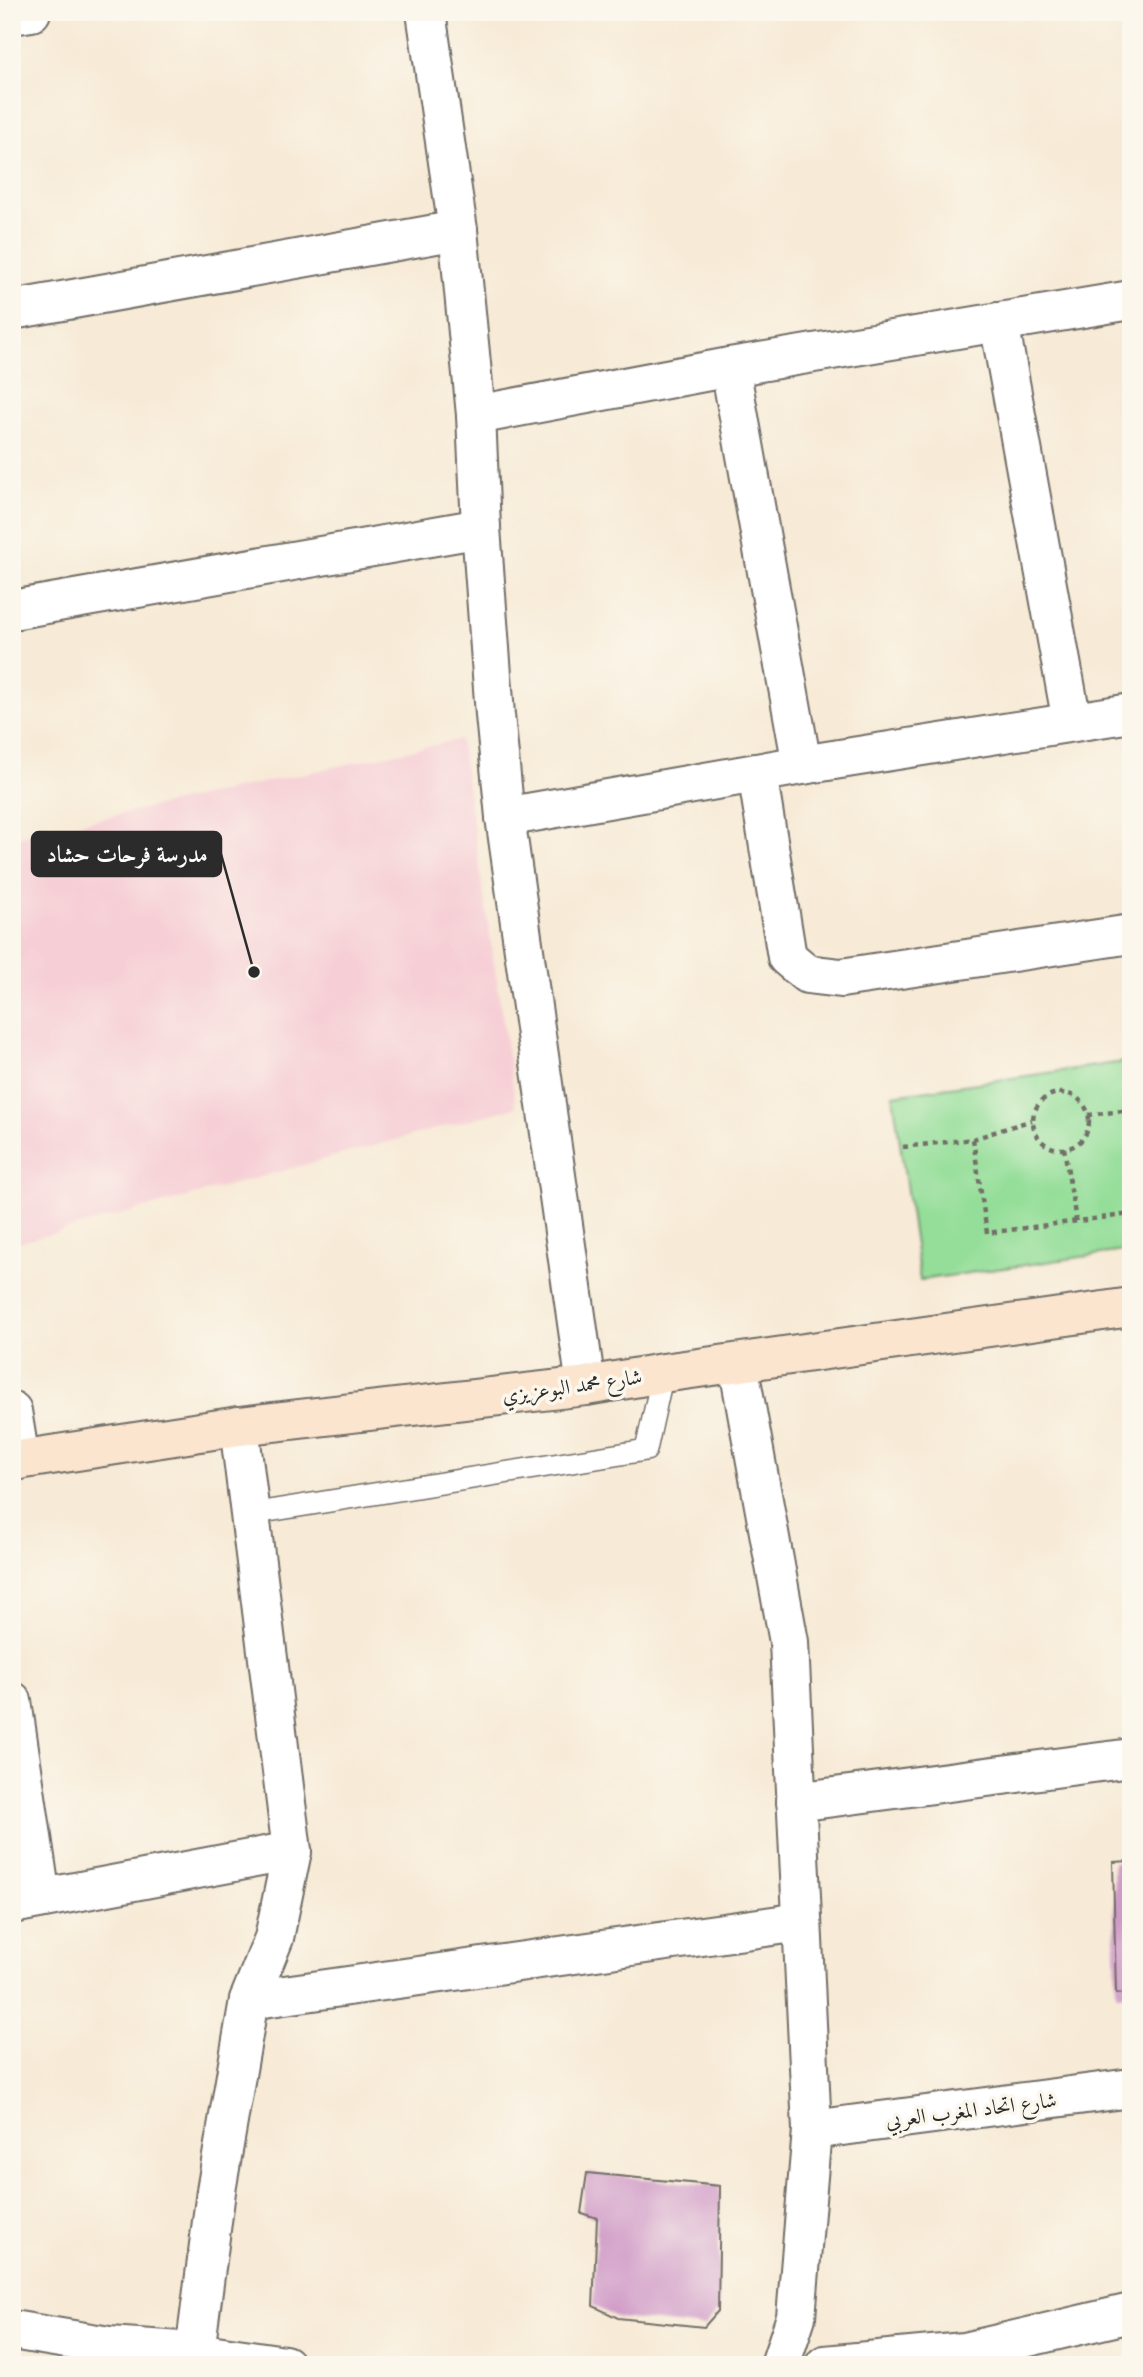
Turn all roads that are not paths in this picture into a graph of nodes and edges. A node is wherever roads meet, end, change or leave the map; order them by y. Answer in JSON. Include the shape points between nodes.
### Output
{"nodes":[{"id":1,"x":32,"y":12,"type":"edge"},
{"id":2,"x":426,"y":12,"type":"edge"},
{"id":3,"x":12,"y":15,"type":"edge"},
{"id":4,"x":458,"y":230,"type":"junction"},
{"id":5,"x":1131,"y":300,"type":"edge"},
{"id":6,"x":12,"y":310,"type":"edge"},
{"id":7,"x":999,"y":322,"type":"junction"},
{"id":8,"x":730,"y":367,"type":"junction"},
{"id":9,"x":476,"y":415,"type":"junction"},
{"id":10,"x":481,"y":528,"type":"junction"},
{"id":11,"x":12,"y":610,"type":"edge"},
{"id":12,"x":1131,"y":713,"type":"edge"},
{"id":13,"x":1072,"y":722,"type":"junction"},
{"id":14,"x":802,"y":765,"type":"junction"},
{"id":15,"x":757,"y":773,"type":"junction"},
{"id":16,"x":505,"y":817,"type":"junction"},
{"id":17,"x":1131,"y":934,"type":"edge"},
{"id":18,"x":1131,"y":1307,"type":"edge"},
{"id":19,"x":738,"y":1363,"type":"junction"},
{"id":20,"x":663,"y":1373,"type":"junction"},
{"id":21,"x":586,"y":1386,"type":"junction"},
{"id":22,"x":12,"y":1411,"type":"edge"},
{"id":23,"x":239,"y":1426,"type":"junction"},
{"id":24,"x":16,"y":1461,"type":"edge"},
{"id":25,"x":250,"y":1514,"type":"junction"},
{"id":26,"x":12,"y":1700,"type":"edge"},
{"id":27,"x":1131,"y":1758,"type":"edge"},
{"id":28,"x":796,"y":1802,"type":"junction"},
{"id":29,"x":292,"y":1851,"type":"junction"},
{"id":30,"x":27,"y":1901,"type":"edge"},
{"id":31,"x":801,"y":1922,"type":"junction"},
{"id":32,"x":249,"y":2000,"type":"junction"},
{"id":33,"x":1131,"y":2088,"type":"edge"},
{"id":34,"x":812,"y":2130,"type":"junction"},
{"id":35,"x":1131,"y":2313,"type":"edge"},
{"id":36,"x":12,"y":2330,"type":"edge"},
{"id":37,"x":195,"y":2352,"type":"junction"},
{"id":38,"x":109,"y":2355,"type":"edge"},
{"id":39,"x":964,"y":2358,"type":"edge"},
{"id":40,"x":285,"y":2365,"type":"edge"},
{"id":41,"x":780,"y":2365,"type":"edge"},
{"id":42,"x":825,"y":2365,"type":"edge"}],
"edges":[{"from":1,"to":3,"type":"street"},
{"from":2,"to":4,"type":"street"},
{"from":4,"to":6,"type":"street"},
{"from":4,"to":9,"type":"street"},
{"from":5,"to":7,"type":"street"},
{"from":7,"to":8,"type":"street"},
{"from":7,"to":13,"type":"street"},
{"from":8,"to":9,"type":"street"},
{"from":8,"to":14,"type":"street"},
{"from":9,"to":10,"type":"street"},
{"from":10,"to":11,"type":"street"},
{"from":10,"to":16,"type":"street"},
{"from":12,"to":13,"type":"street"},
{"from":13,"to":14,"type":"street"},
{"from":14,"to":15,"type":"street"},
{"from":15,"to":16,"type":"street"},
{"from":15,"to":17,"type":"street","via":[[787,957],[807,974],[841,978]]},
{"from":16,"to":21,"type":"street"},
{"from":18,"to":19,"type":"main road","name":"شارع محمد البوعزيزي"},
{"from":19,"to":20,"type":"main road","name":"شارع محمد البوعزيزي"},
{"from":19,"to":28,"type":"street","via":[[789,1642]]},
{"from":20,"to":21,"type":"main road","name":"شارع محمد البوعزيزي"},
{"from":20,"to":25,"type":"lane","via":[[646,1450]]},
{"from":21,"to":23,"type":"main road","name":"شارع محمد البوعزيزي"},
{"from":22,"to":24,"type":"street"},
{"from":23,"to":24,"type":"main road","name":"شارع محمد البوعزيزي"},
{"from":23,"to":25,"type":"street"},
{"from":25,"to":29,"type":"street"},
{"from":26,"to":30,"type":"street"},
{"from":27,"to":28,"type":"street"},
{"from":28,"to":31,"type":"street"},
{"from":29,"to":30,"type":"street"},
{"from":29,"to":32,"type":"street","via":[[274,1938]]},
{"from":31,"to":32,"type":"street"},
{"from":31,"to":34,"type":"street"},
{"from":32,"to":37,"type":"street","via":[[216,2191]]},
{"from":33,"to":34,"type":"street","name":"شارع اتحاد المغرب العربي"},
{"from":34,"to":41,"type":"street","via":[[796,2317]]},
{"from":35,"to":39,"type":"street"},
{"from":36,"to":38,"type":"street"},
{"from":37,"to":38,"type":"street"},
{"from":37,"to":40,"type":"street"},
{"from":39,"to":42,"type":"street"}]}
